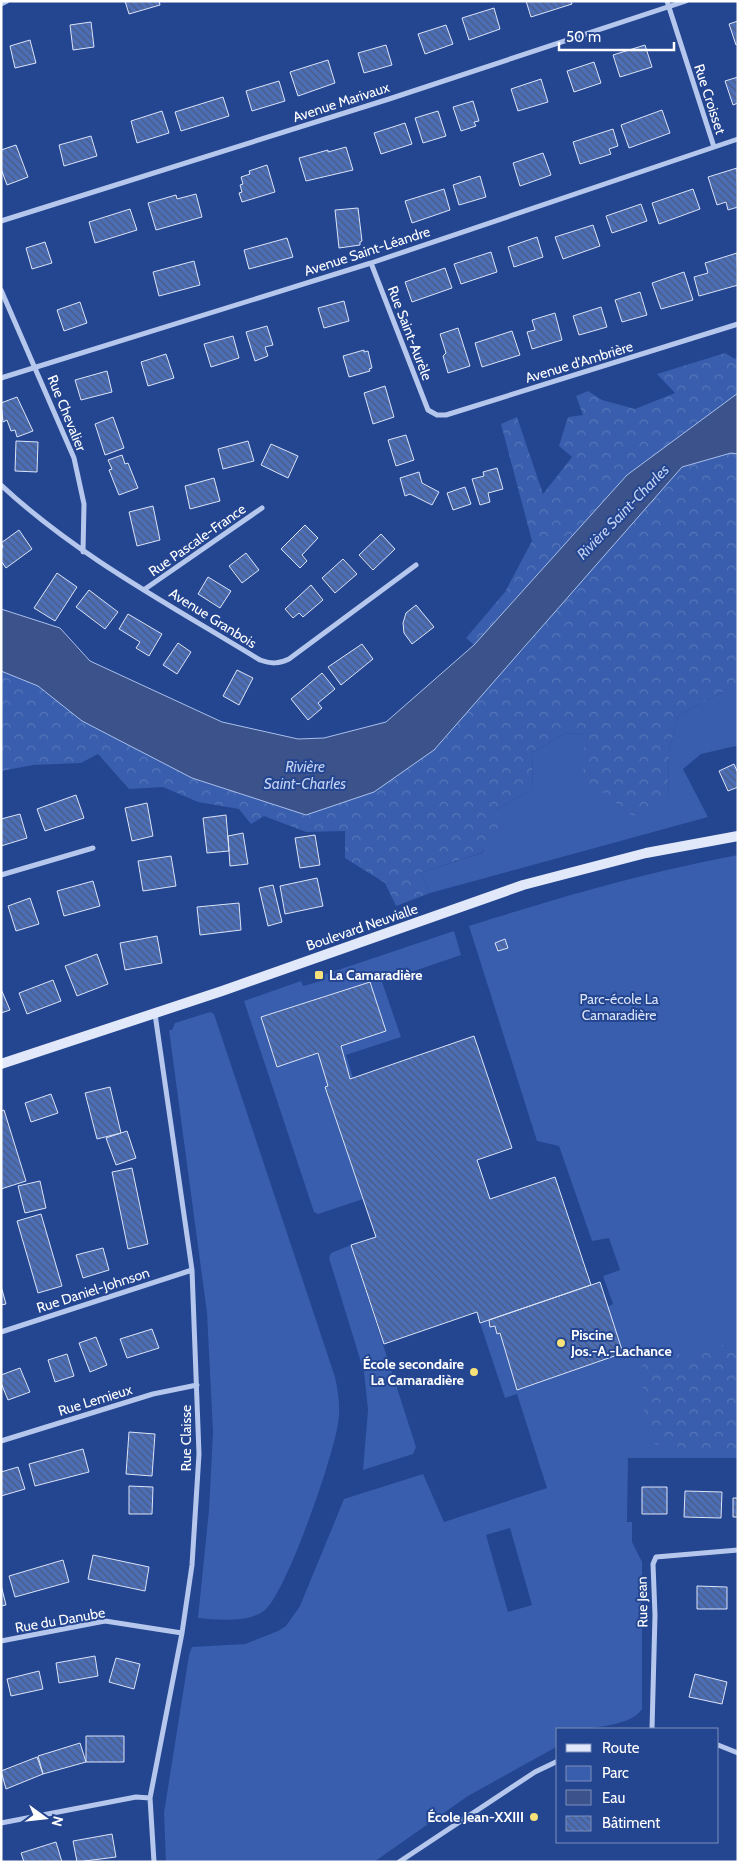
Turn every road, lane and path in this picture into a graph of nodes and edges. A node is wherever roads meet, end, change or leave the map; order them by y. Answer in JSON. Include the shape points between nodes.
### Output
{"nodes":[{"id":1,"x":7,"y":1,"type":"edge"},
{"id":2,"x":686,"y":1,"type":"edge"},
{"id":3,"x":1,"y":4,"type":"edge"},
{"id":4,"x":668,"y":4,"type":"edge"},
{"id":5,"x":738,"y":139,"type":"edge"},
{"id":6,"x":714,"y":147,"type":"junction"},
{"id":7,"x":1,"y":221,"type":"edge"},
{"id":8,"x":370,"y":263,"type":"junction"},
{"id":9,"x":1,"y":290,"type":"edge"},
{"id":10,"x":738,"y":324,"type":"edge"},
{"id":11,"x":36,"y":367,"type":"junction"},
{"id":12,"x":1,"y":378,"type":"edge"},
{"id":13,"x":428,"y":410,"type":"joint"},
{"id":14,"x":1,"y":484,"type":"edge"},
{"id":15,"x":262,"y":508,"type":"dead end"},
{"id":16,"x":83,"y":552,"type":"junction"},
{"id":17,"x":416,"y":565,"type":"dead end"},
{"id":18,"x":145,"y":589,"type":"junction"},
{"id":19,"x":738,"y":836,"type":"edge"},
{"id":20,"x":93,"y":848,"type":"dead end"},
{"id":21,"x":1,"y":876,"type":"edge"},
{"id":22,"x":155,"y":1013,"type":"junction"},
{"id":23,"x":1,"y":1064,"type":"edge"},
{"id":24,"x":192,"y":1270,"type":"junction"},
{"id":25,"x":1,"y":1332,"type":"edge"},
{"id":26,"x":197,"y":1385,"type":"junction"},
{"id":27,"x":1,"y":1441,"type":"edge"},
{"id":28,"x":738,"y":1550,"type":"edge"},
{"id":29,"x":182,"y":1633,"type":"junction"},
{"id":30,"x":1,"y":1641,"type":"edge"},
{"id":31,"x":652,"y":1728,"type":"edge"},
{"id":32,"x":719,"y":1745,"type":"edge"},
{"id":33,"x":738,"y":1752,"type":"edge"},
{"id":34,"x":556,"y":1762,"type":"edge"},
{"id":35,"x":150,"y":1798,"type":"junction"},
{"id":36,"x":1,"y":1823,"type":"edge"},
{"id":37,"x":154,"y":1862,"type":"edge"},
{"id":38,"x":399,"y":1862,"type":"edge"}],
"edges":[{"from":1,"to":3,"type":"street"},
{"from":2,"to":4,"type":"street","name":"Avenue Marivaux"},
{"from":4,"to":6,"type":"street","name":"Rue Croisset"},
{"from":4,"to":7,"type":"street","name":"Avenue Marivaux","via":[[389,99]]},
{"from":5,"to":6,"type":"street","name":"Avenue Saint-Léandre"},
{"from":6,"to":8,"type":"street","name":"Avenue Saint-Léandre"},
{"from":8,"to":11,"type":"street","name":"Avenue Saint-Léandre"},
{"from":8,"to":13,"type":"street","name":"Rue Saint-Aurèle"},
{"from":9,"to":11,"type":"street","name":"Rue Chevalier"},
{"from":10,"to":13,"type":"street","name":"Avenue d'Ambrière","via":[[446,415]]},
{"from":11,"to":12,"type":"street","name":"Avenue Saint-Léandre"},
{"from":11,"to":16,"type":"street","name":"Rue Chevalier","via":[[74,458],[80,481],[84,504]]},
{"from":14,"to":16,"type":"street","name":"Avenue Granbois"},
{"from":15,"to":18,"type":"street","name":"Rue Pascale-France"},
{"from":16,"to":18,"type":"street","name":"Avenue Granbois"},
{"from":17,"to":18,"type":"street","name":"Avenue Granbois","via":[[290,659],[280,663],[260,660]]},
{"from":19,"to":22,"type":"main road","name":"Boulevard Neuvialle","via":[[646,853],[523,885]]},
{"from":20,"to":21,"type":"street"},
{"from":22,"to":23,"type":"main road","name":"Boulevard Neuvialle"},
{"from":22,"to":24,"type":"street","name":"Rue Claisse"},
{"from":24,"to":25,"type":"street","name":"Rue Daniel-Johnson"},
{"from":24,"to":26,"type":"street","name":"Rue Claisse"},
{"from":26,"to":27,"type":"street","name":"Rue Lemieux","via":[[153,1394]]},
{"from":26,"to":29,"type":"street","name":"Rue Claisse","via":[[199,1454],[192,1556]]},
{"from":28,"to":31,"type":"street","name":"Rue Jean","via":[[656,1556],[653,1564]]},
{"from":29,"to":30,"type":"street","name":"Rue du Danube","via":[[104,1621]]},
{"from":29,"to":35,"type":"street","name":"Rue Claisse"},
{"from":32,"to":33,"type":"street"},
{"from":34,"to":38,"type":"street","via":[[535,1772]]},
{"from":35,"to":36,"type":"street","via":[[136,1797]]},
{"from":35,"to":37,"type":"street","name":"Rue Claisse"}]}
